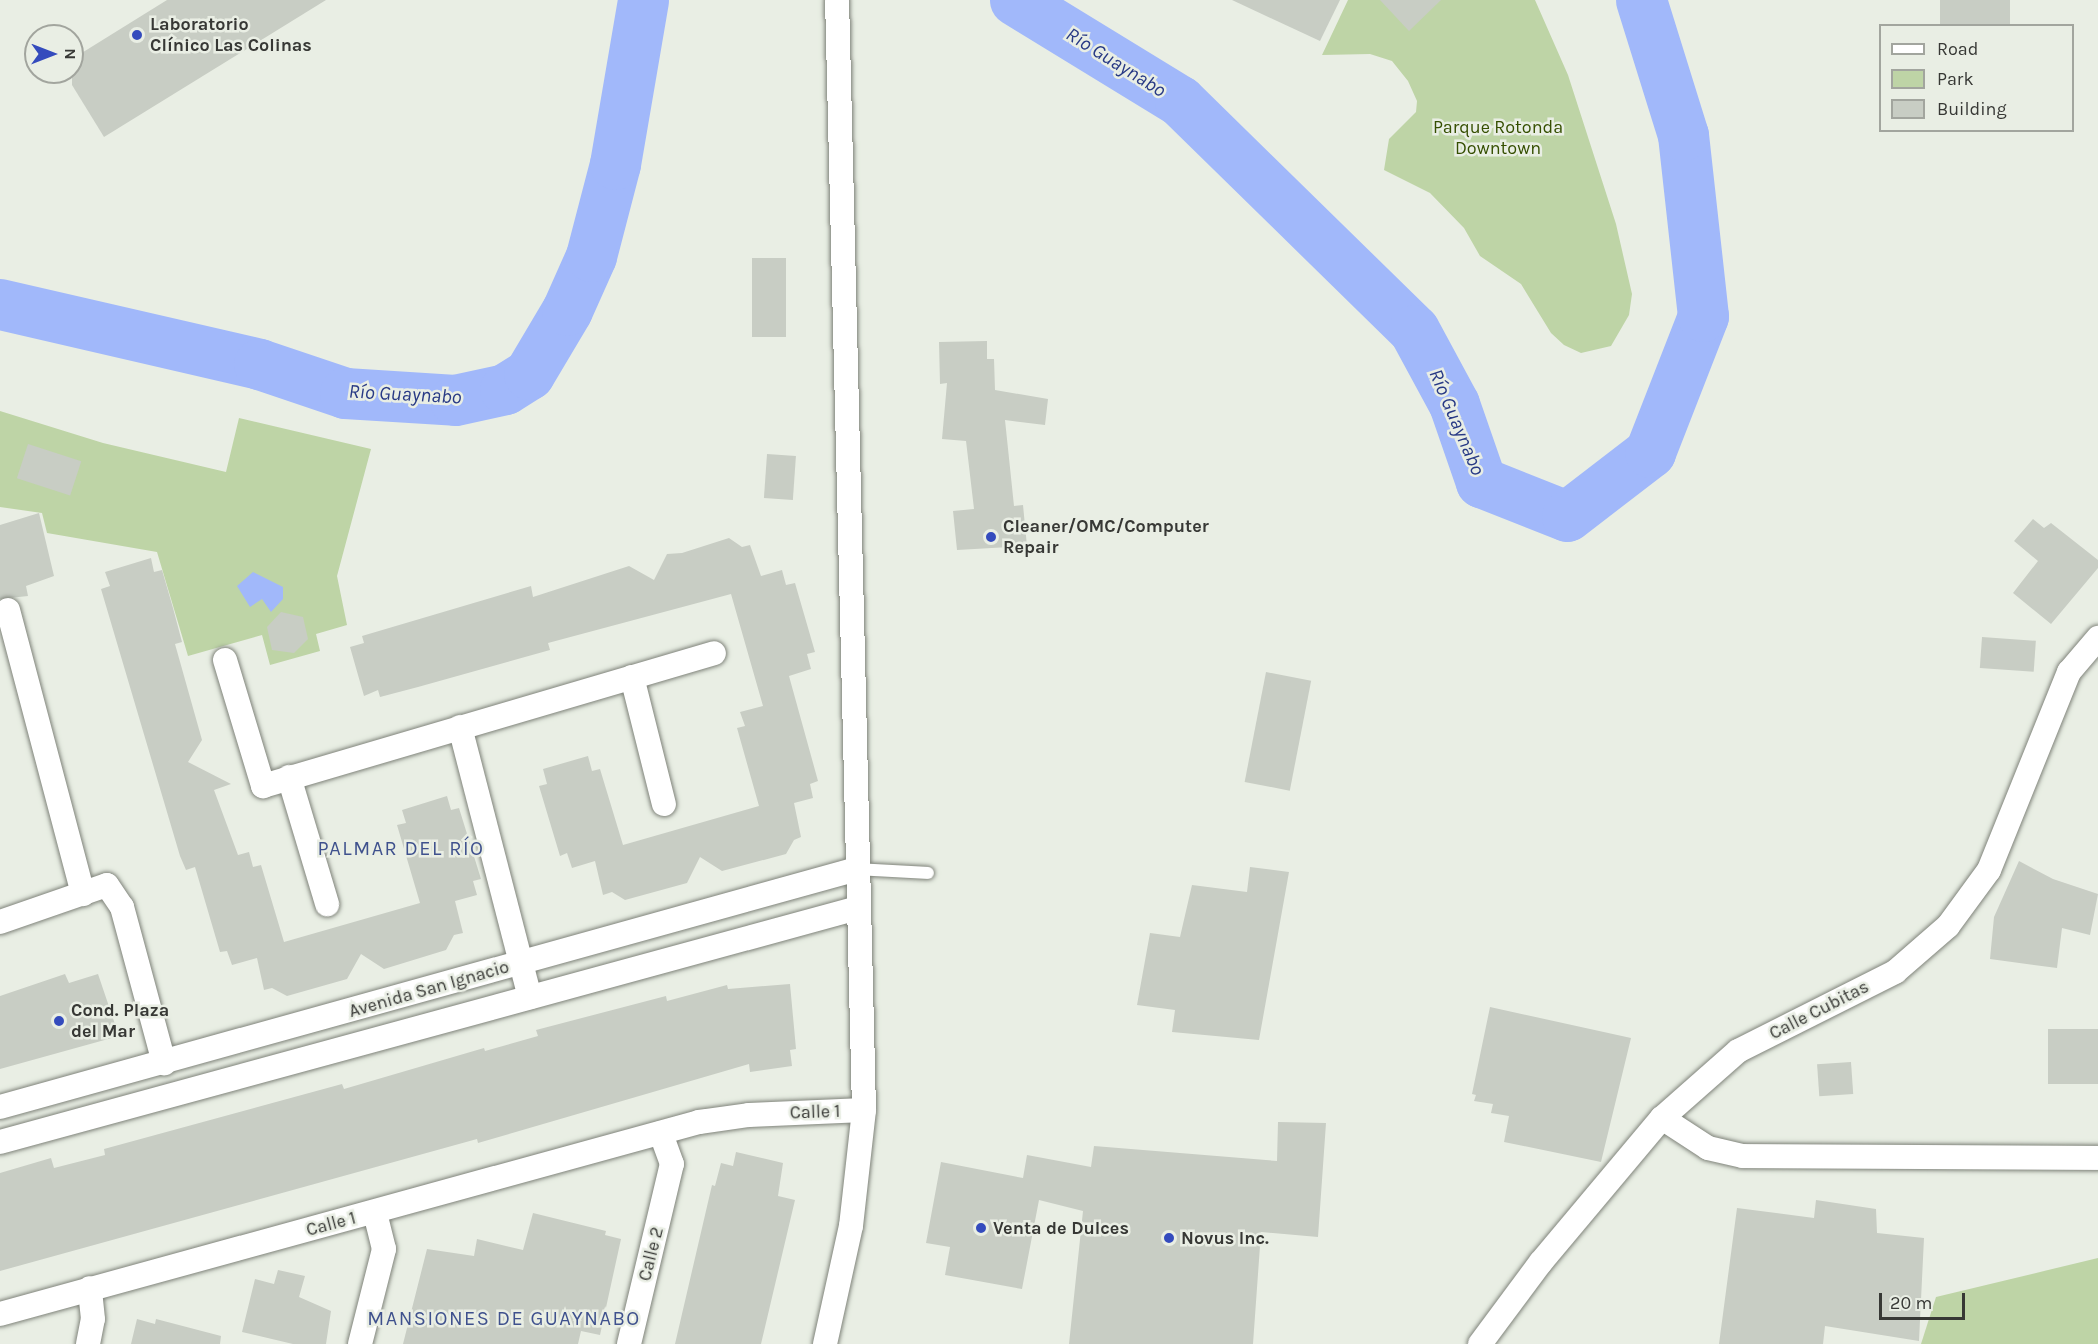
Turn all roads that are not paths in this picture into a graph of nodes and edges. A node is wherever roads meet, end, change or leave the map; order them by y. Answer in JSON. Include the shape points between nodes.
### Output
{"nodes":[{"id":1,"x":837,"y":0,"type":"edge"},
{"id":2,"x":8,"y":610,"type":"dead end"},
{"id":3,"x":2098,"y":638,"type":"edge"},
{"id":4,"x":714,"y":653,"type":"dead end"},
{"id":5,"x":225,"y":660,"type":"dead end"},
{"id":6,"x":632,"y":677,"type":"junction"},
{"id":7,"x":460,"y":727,"type":"junction"},
{"id":8,"x":289,"y":777,"type":"junction"},
{"id":9,"x":664,"y":804,"type":"dead end"},
{"id":10,"x":857,"y":869,"type":"junction"},
{"id":11,"x":928,"y":873,"type":"dead end"},
{"id":12,"x":83,"y":894,"type":"junction"},
{"id":13,"x":327,"y":904,"type":"dead end"},
{"id":14,"x":858,"y":908,"type":"junction"},
{"id":15,"x":0,"y":922,"type":"edge"},
{"id":16,"x":521,"y":963,"type":"junction"},
{"id":17,"x":530,"y":997,"type":"junction"},
{"id":18,"x":164,"y":1063,"type":"junction"},
{"id":19,"x":0,"y":1107,"type":"edge"},
{"id":20,"x":864,"y":1110,"type":"junction"},
{"id":21,"x":1662,"y":1118,"type":"junction"},
{"id":22,"x":661,"y":1133,"type":"junction"},
{"id":23,"x":0,"y":1142,"type":"edge"},
{"id":24,"x":2098,"y":1158,"type":"edge"},
{"id":25,"x":375,"y":1213,"type":"junction"},
{"id":26,"x":90,"y":1288,"type":"junction"},
{"id":27,"x":0,"y":1314,"type":"edge"},
{"id":28,"x":88,"y":1344,"type":"edge"},
{"id":29,"x":360,"y":1344,"type":"edge"},
{"id":30,"x":629,"y":1344,"type":"edge"},
{"id":31,"x":825,"y":1344,"type":"edge"},
{"id":32,"x":1480,"y":1344,"type":"edge"}],
"edges":[{"from":1,"to":10,"type":"street"},
{"from":2,"to":12,"type":"street"},
{"from":3,"to":21,"type":"street","name":"Calle Cubitas","via":[[2069,672],[1989,870],[1948,926],[1895,972],[1738,1051]]},
{"from":4,"to":6,"type":"street"},
{"from":5,"to":8,"type":"street","via":[[263,786]]},
{"from":6,"to":7,"type":"street"},
{"from":6,"to":9,"type":"street"},
{"from":7,"to":8,"type":"street"},
{"from":7,"to":16,"type":"street"},
{"from":8,"to":13,"type":"street"},
{"from":10,"to":11,"type":"lane"},
{"from":10,"to":14,"type":"street"},
{"from":10,"to":16,"type":"street","name":"Avenida San Ignacio"},
{"from":12,"to":15,"type":"street"},
{"from":12,"to":18,"type":"street","via":[[107,885],[122,907]]},
{"from":14,"to":17,"type":"street","name":"Avenida San Ignacio"},
{"from":14,"to":20,"type":"street"},
{"from":16,"to":17,"type":"street"},
{"from":16,"to":18,"type":"street","name":"Avenida San Ignacio"},
{"from":17,"to":23,"type":"street","name":"Avenida San Ignacio"},
{"from":18,"to":19,"type":"street","name":"Avenida San Ignacio"},
{"from":20,"to":22,"type":"street","name":"Calle 1","via":[[748,1115],[699,1122]]},
{"from":20,"to":31,"type":"street","via":[[851,1226]]},
{"from":21,"to":24,"type":"street","via":[[1708,1149],[1743,1156]]},
{"from":21,"to":32,"type":"street","name":"Calle Cubitas","via":[[1541,1262]]},
{"from":22,"to":25,"type":"street","name":"Calle 1"},
{"from":22,"to":30,"type":"street","name":"Calle 2","via":[[672,1164]]},
{"from":25,"to":26,"type":"street","name":"Calle 1"},
{"from":25,"to":29,"type":"street","via":[[384,1249]]},
{"from":26,"to":27,"type":"street","name":"Calle 1"},
{"from":26,"to":28,"type":"street","via":[[93,1319]]}]}
